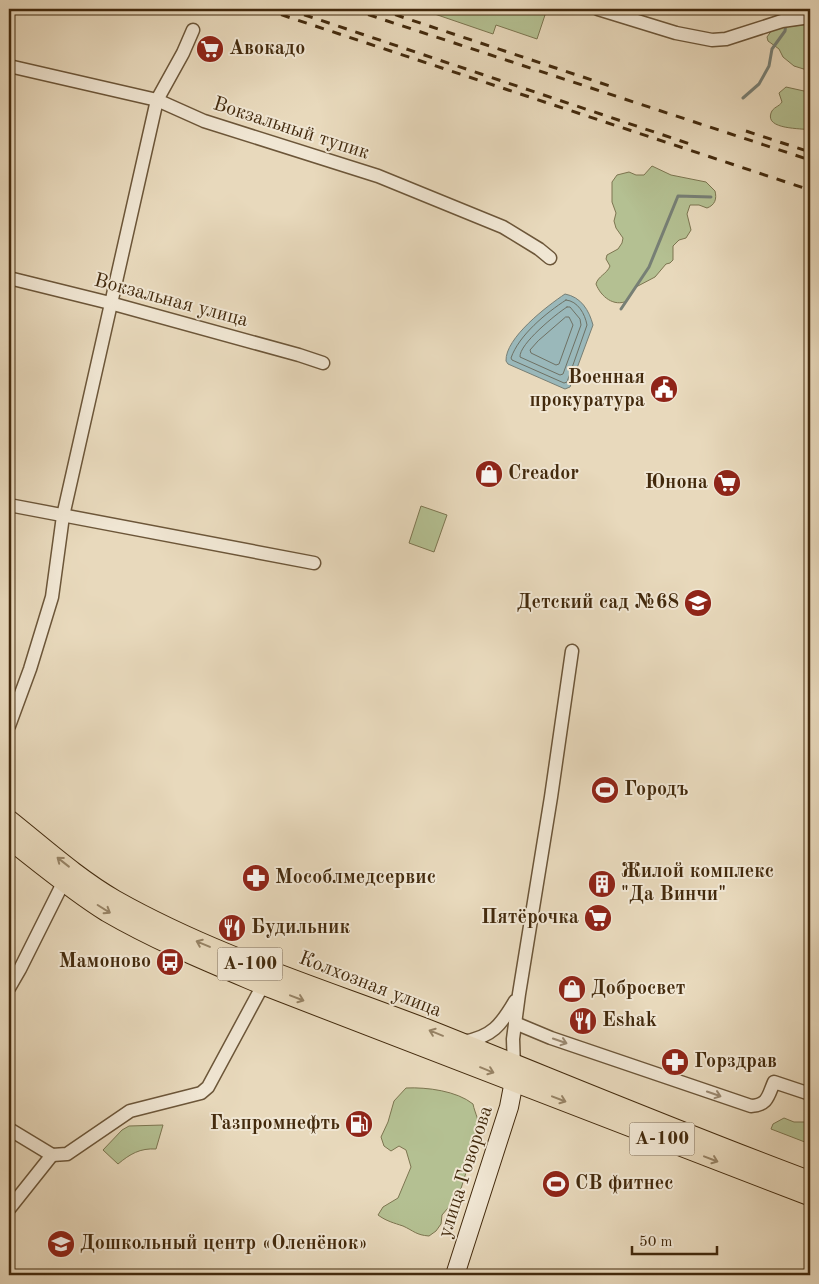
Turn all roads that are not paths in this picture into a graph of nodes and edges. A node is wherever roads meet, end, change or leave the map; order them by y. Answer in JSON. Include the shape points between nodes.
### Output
{"nodes":[{"id":1,"x":598,"y":9,"type":"edge"},
{"id":2,"x":810,"y":17,"type":"edge"},
{"id":3,"x":193,"y":30,"type":"dead end"},
{"id":4,"x":9,"y":66,"type":"edge"},
{"id":5,"x":157,"y":100,"type":"junction"},
{"id":6,"x":550,"y":258,"type":"dead end"},
{"id":7,"x":9,"y":278,"type":"edge"},
{"id":8,"x":110,"y":303,"type":"junction"},
{"id":9,"x":323,"y":364,"type":"dead end"},
{"id":10,"x":9,"y":505,"type":"edge"},
{"id":11,"x":63,"y":516,"type":"junction"},
{"id":12,"x":314,"y":564,"type":"dead end"},
{"id":13,"x":572,"y":652,"type":"dead end"},
{"id":14,"x":9,"y":726,"type":"edge"},
{"id":15,"x":9,"y":820,"type":"edge"},
{"id":16,"x":9,"y":839,"type":"edge"},
{"id":17,"x":64,"y":881,"type":"junction"},
{"id":18,"x":263,"y":985,"type":"junction"},
{"id":19,"x":9,"y":988,"type":"edge"},
{"id":20,"x":519,"y":994,"type":"junction"},
{"id":21,"x":515,"y":1023,"type":"junction"},
{"id":22,"x":460,"y":1043,"type":"junction"},
{"id":23,"x":514,"y":1073,"type":"junction"},
{"id":24,"x":810,"y":1094,"type":"edge"},
{"id":25,"x":9,"y":1129,"type":"edge"},
{"id":26,"x":52,"y":1155,"type":"junction"},
{"id":27,"x":810,"y":1182,"type":"edge"},
{"id":28,"x":810,"y":1196,"type":"edge"},
{"id":29,"x":9,"y":1209,"type":"edge"},
{"id":30,"x":455,"y":1275,"type":"edge"}],
"edges":[{"from":1,"to":2,"type":"street","via":[[699,38],[719,40],[775,23]]},
{"from":3,"to":5,"type":"street"},
{"from":4,"to":5,"type":"street","name":"Вокзальный тупик"},
{"from":5,"to":6,"type":"street","name":"Вокзальный тупик","via":[[204,121],[378,176],[504,227]]},
{"from":5,"to":8,"type":"street"},
{"from":7,"to":8,"type":"street","name":"Вокзальная улица"},
{"from":8,"to":9,"type":"street","name":"Вокзальная улица"},
{"from":8,"to":11,"type":"street"},
{"from":10,"to":11,"type":"street"},
{"from":11,"to":12,"type":"street"},
{"from":11,"to":14,"type":"street","via":[[52,597]]},
{"from":13,"to":20,"type":"street"},
{"from":22,"to":15,"type":"main road","name":"Колхозная улица","number":"А-100","one_way":true,"via":[[251,964],[155,922],[93,886]]},
{"from":16,"to":17,"type":"main road","name":"Колхозная улица","number":"А-100"},
{"from":17,"to":18,"type":"main road","name":"Колхозная улица","number":"А-100","one_way":true,"via":[[106,911],[149,934]]},
{"from":17,"to":19,"type":"street"},
{"from":18,"to":23,"type":"main road","name":"Колхозная улица","number":"А-100","one_way":true},
{"from":18,"to":26,"type":"street","via":[[208,1087],[201,1093],[130,1111],[67,1154]]},
{"from":20,"to":21,"type":"street"},
{"from":20,"to":22,"type":"street","via":[[493,1031],[477,1040]]},
{"from":21,"to":23,"type":"street"},
{"from":21,"to":24,"type":"street","one_way":true,"via":[[751,1106],[761,1105],[767,1099],[774,1082]]},
{"from":22,"to":23,"type":"main road","name":"Колхозная улица","number":"А-100"},
{"from":23,"to":27,"type":"main road","number":"А-100"},
{"from":23,"to":28,"type":"main road","number":"А-100","one_way":true},
{"from":23,"to":30,"type":"main road","name":"улица Говорова","via":[[509,1107]]},
{"from":25,"to":26,"type":"street"},
{"from":26,"to":29,"type":"street"}]}
